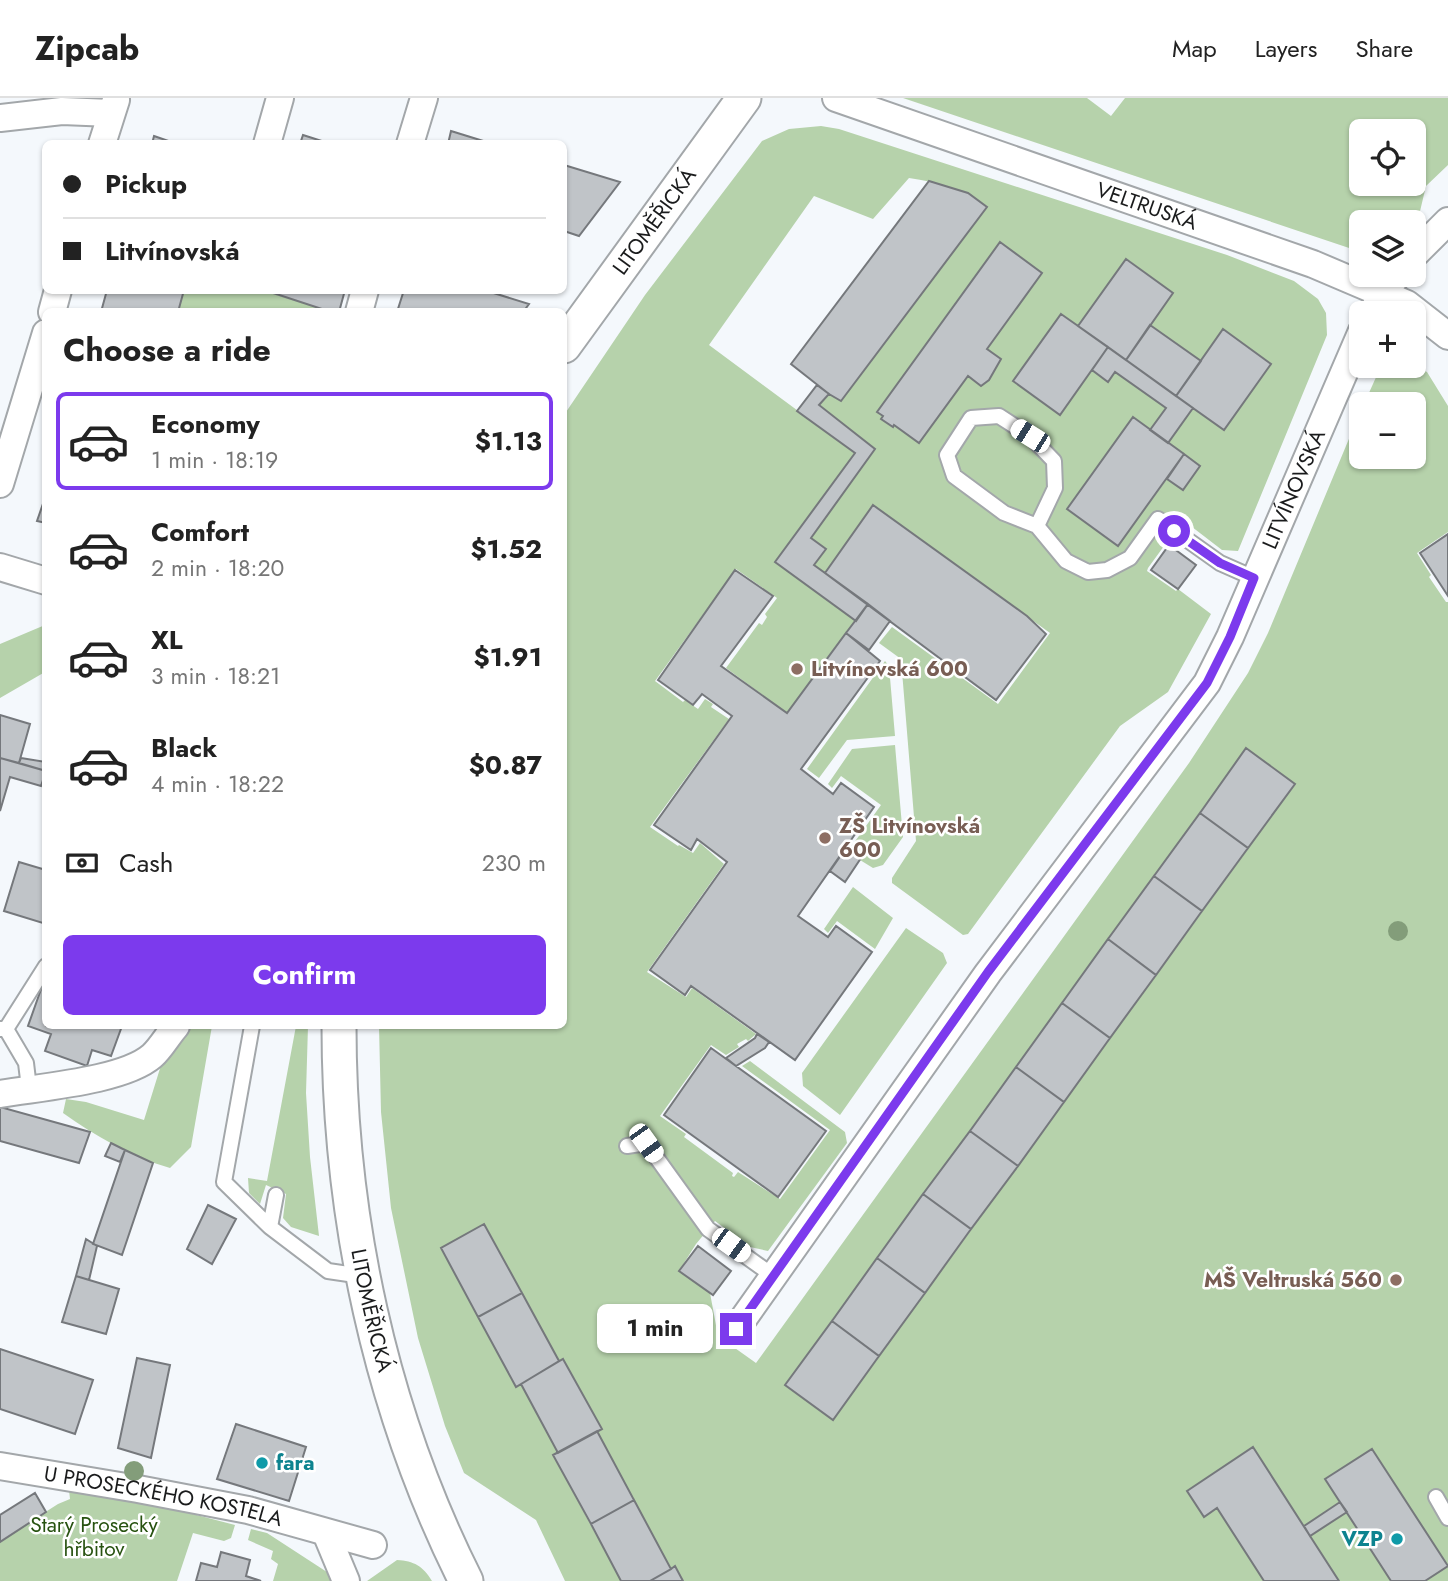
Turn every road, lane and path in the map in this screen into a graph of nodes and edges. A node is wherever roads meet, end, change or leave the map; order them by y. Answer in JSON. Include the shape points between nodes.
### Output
{"nodes":[{"id":1,"x":280,"y":98,"type":"edge"},
{"id":2,"x":424,"y":98,"type":"edge"},
{"id":3,"x":744,"y":98,"type":"edge"},
{"id":4,"x":836,"y":98,"type":"edge"},
{"id":5,"x":114,"y":106,"type":"edge"},
{"id":6,"x":0,"y":118,"type":"edge"},
{"id":7,"x":103,"y":140,"type":"edge"},
{"id":8,"x":268,"y":140,"type":"edge"},
{"id":9,"x":411,"y":140,"type":"edge"},
{"id":10,"x":1448,"y":221,"type":"edge"},
{"id":11,"x":1426,"y":243,"type":"edge"},
{"id":12,"x":1384,"y":294,"type":"edge"},
{"id":13,"x":1448,"y":336,"type":"edge"},
{"id":14,"x":567,"y":342,"type":"edge"},
{"id":15,"x":42,"y":346,"type":"edge"},
{"id":16,"x":1349,"y":361,"type":"edge"},
{"id":17,"x":0,"y":484,"type":"edge"},
{"id":18,"x":1037,"y":526,"type":"junction"},
{"id":19,"x":0,"y":567,"type":"edge"},
{"id":20,"x":1254,"y":578,"type":"junction"},
{"id":21,"x":42,"y":580,"type":"edge"},
{"id":22,"x":42,"y":972,"type":"edge"},
{"id":23,"x":3,"y":1029,"type":"edge"},
{"id":24,"x":174,"y":1029,"type":"edge"},
{"id":25,"x":251,"y":1029,"type":"edge"},
{"id":26,"x":339,"y":1029,"type":"edge"},
{"id":27,"x":29,"y":1088,"type":"junction"},
{"id":28,"x":0,"y":1094,"type":"edge"},
{"id":29,"x":627,"y":1146,"type":"dead end"},
{"id":30,"x":276,"y":1195,"type":"dead end"},
{"id":31,"x":270,"y":1227,"type":"junction"},
{"id":32,"x":772,"y":1275,"type":"junction"},
{"id":33,"x":362,"y":1276,"type":"junction"},
{"id":34,"x":736,"y":1329,"type":"dead end"},
{"id":35,"x":0,"y":1466,"type":"edge"},
{"id":36,"x":1436,"y":1497,"type":"dead end"},
{"id":37,"x":1448,"y":1518,"type":"edge"},
{"id":38,"x":326,"y":1534,"type":"junction"},
{"id":39,"x":373,"y":1545,"type":"dead end"},
{"id":40,"x":346,"y":1581,"type":"edge"},
{"id":41,"x":466,"y":1581,"type":"edge"}],
"edges":[{"from":1,"to":8,"type":"street"},
{"from":2,"to":9,"type":"street"},
{"from":3,"to":14,"type":"street","name":"LITOMĚŘICKÁ"},
{"from":4,"to":12,"type":"street","name":"VELTRUSKÁ","via":[[1313,264]]},
{"from":5,"to":6,"type":"street"},
{"from":5,"to":7,"type":"street"},
{"from":10,"to":11,"type":"street"},
{"from":12,"to":13,"type":"street","name":"VELTRUSKÁ","via":[[1408,304]]},
{"from":15,"to":17,"type":"street"},
{"from":16,"to":20,"type":"street","name":"LITVÍNOVSKÁ"},
{"from":18,"to":18,"type":"lane","via":[[1004,513],[954,476],[947,455],[971,418],[999,416],[1030,436],[1054,461],[1055,488]]},
{"from":18,"to":20,"type":"lane","via":[[1066,561],[1088,572],[1107,570],[1130,558],[1158,519],[1220,563]]},
{"from":19,"to":21,"type":"street"},
{"from":20,"to":32,"type":"street","name":"LITVÍNOVSKÁ","via":[[1207,683],[988,972]]},
{"from":22,"to":23,"type":"lane"},
{"from":23,"to":27,"type":"lane","via":[[26,1063]]},
{"from":24,"to":27,"type":"street","via":[[153,1055],[131,1069]]},
{"from":25,"to":31,"type":"lane","via":[[224,1182]]},
{"from":26,"to":33,"type":"street","name":"LITOMĚŘICKÁ","via":[[344,1144]]},
{"from":27,"to":28,"type":"street"},
{"from":29,"to":32,"type":"lane","via":[[646,1143],[708,1229]]},
{"from":30,"to":31,"type":"lane"},
{"from":31,"to":33,"type":"lane","via":[[328,1271]]},
{"from":32,"to":34,"type":"street","name":"LITVÍNOVSKÁ"},
{"from":33,"to":41,"type":"street","name":"LITOMĚŘICKÁ","via":[[386,1375],[419,1475]]},
{"from":35,"to":38,"type":"street","name":"U PROSECKÉHO KOSTELA","via":[[248,1510]]},
{"from":36,"to":37,"type":"lane"},
{"from":38,"to":39,"type":"street","name":"U PROSECKÉHO KOSTELA"},
{"from":38,"to":40,"type":"street"}]}
